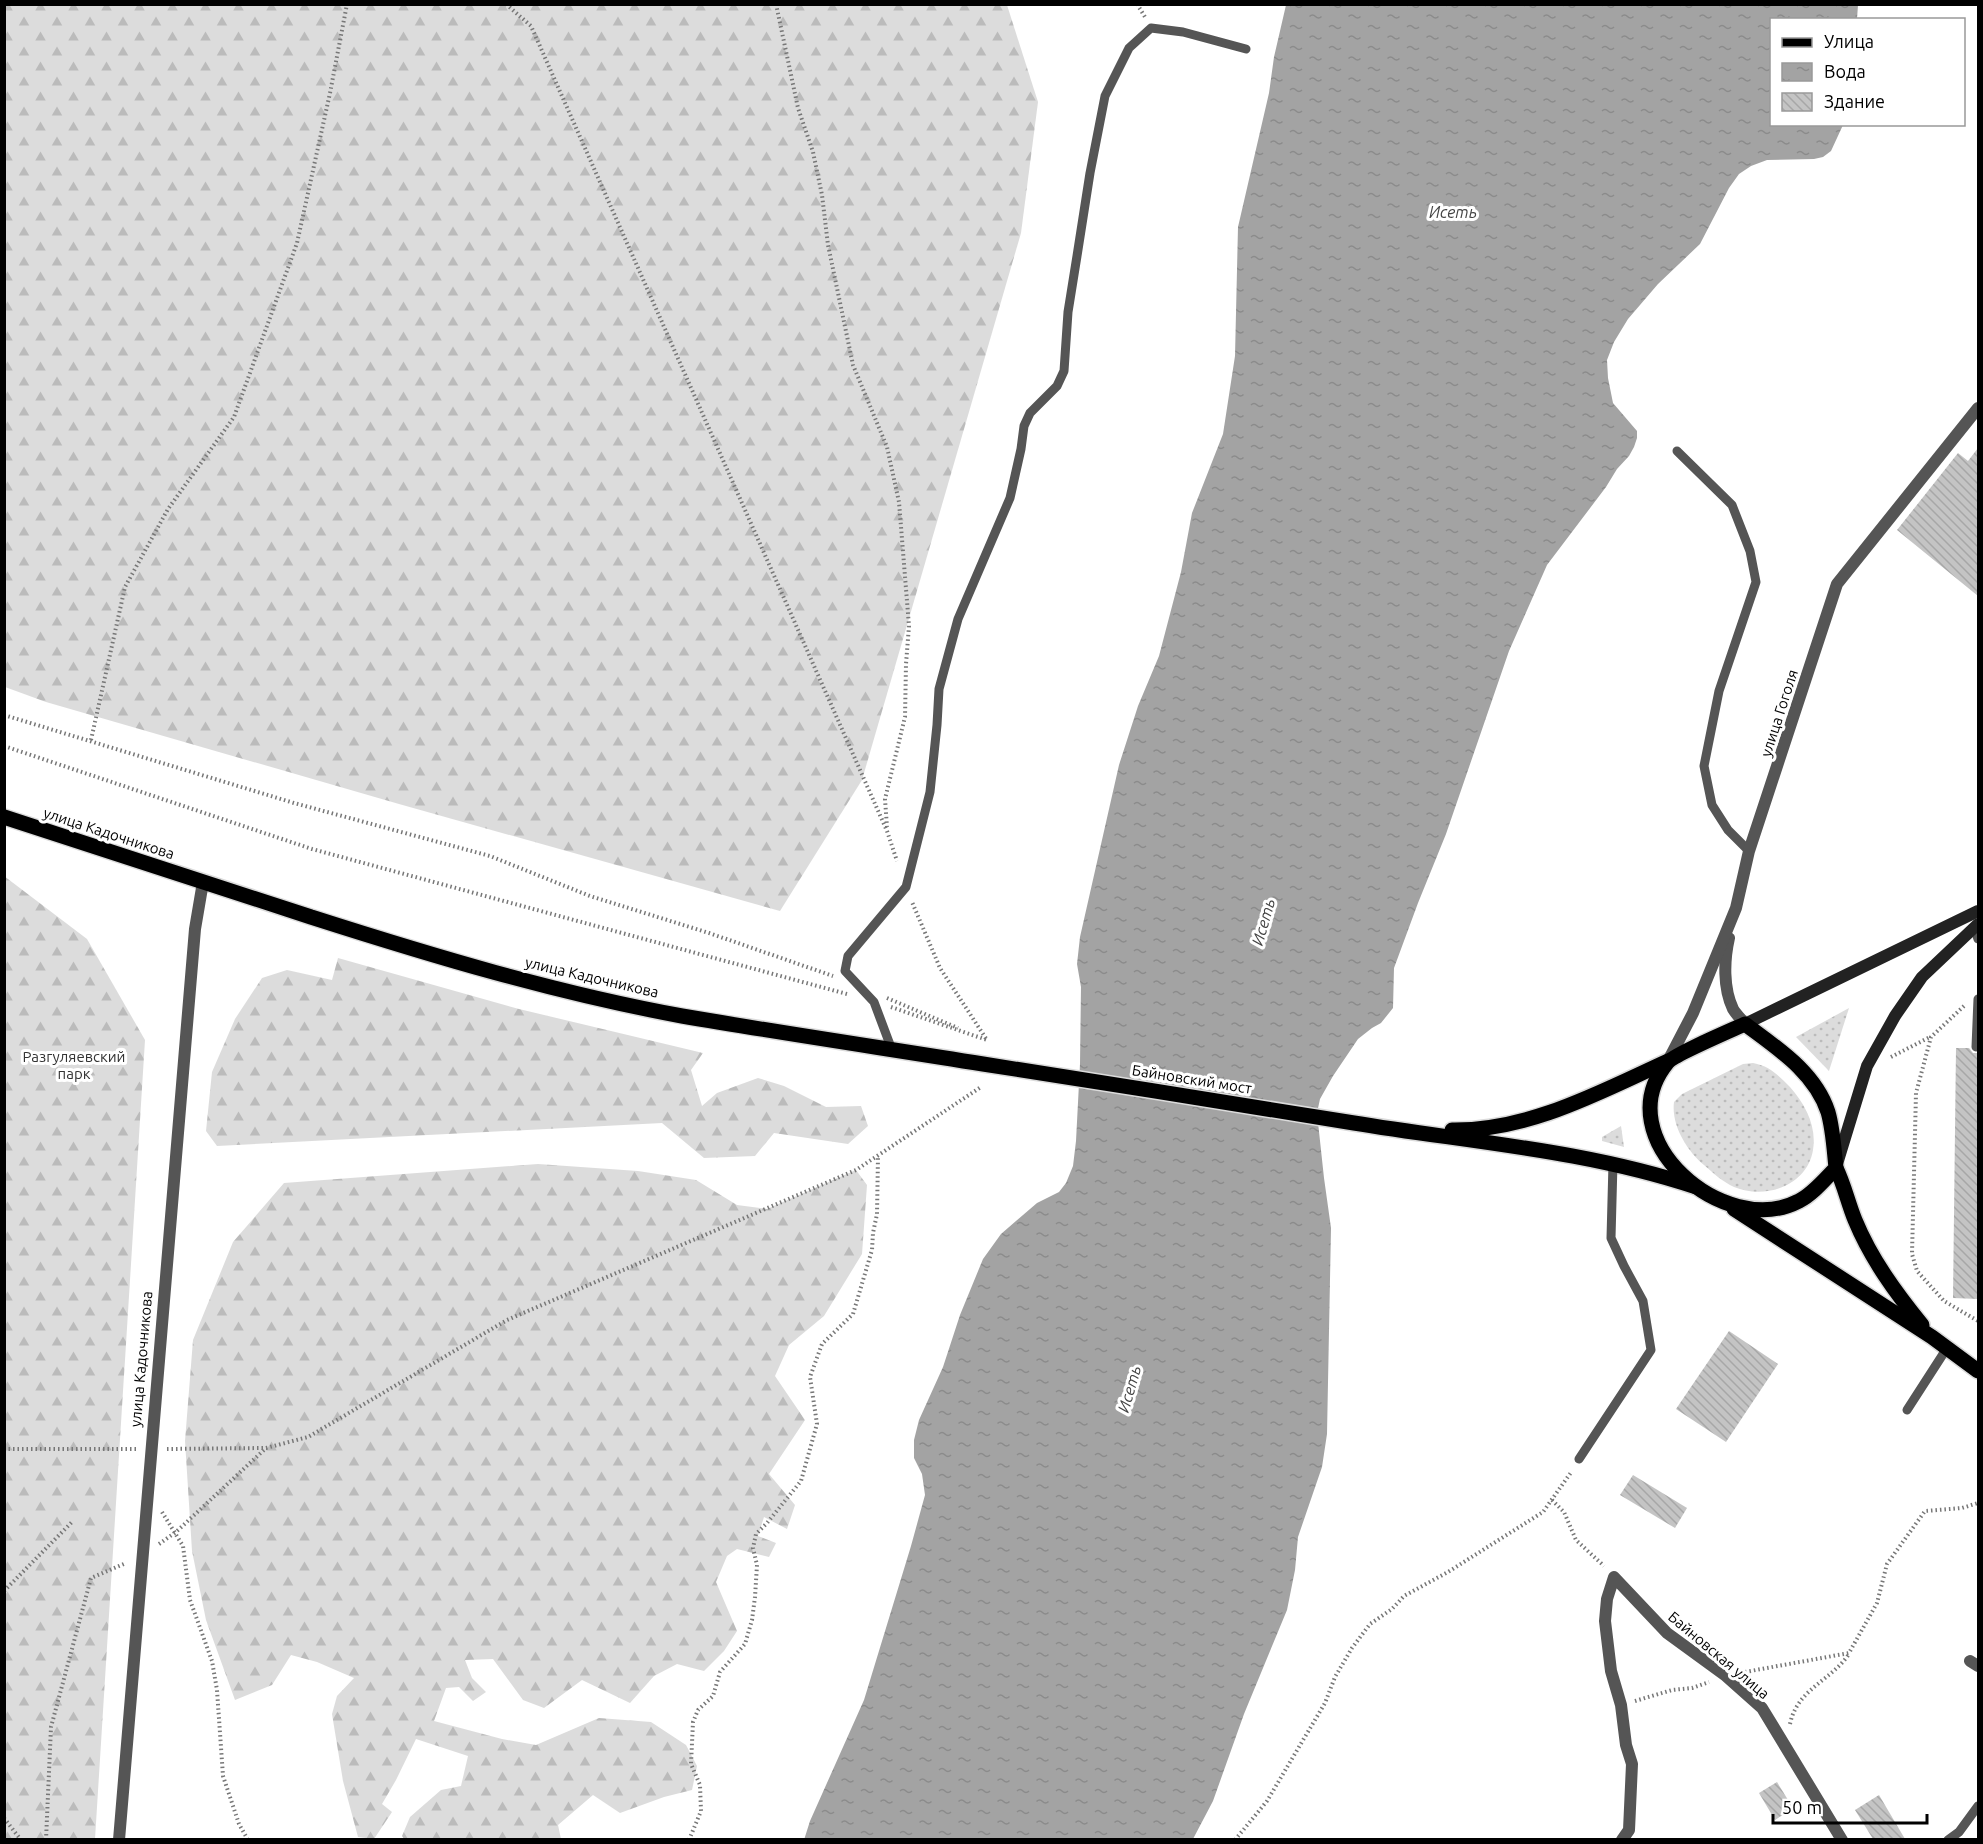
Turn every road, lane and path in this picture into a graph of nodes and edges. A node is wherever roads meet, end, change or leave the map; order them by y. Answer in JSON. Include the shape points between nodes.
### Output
{"nodes":[{"id":1,"x":347,"y":4,"type":"edge"},
{"id":2,"x":506,"y":4,"type":"edge"},
{"id":3,"x":776,"y":4,"type":"edge"},
{"id":4,"x":1246,"y":49,"type":"dead end"},
{"id":5,"x":1978,"y":408,"type":"edge"},
{"id":6,"x":1677,"y":451,"type":"dead end"},
{"id":7,"x":4,"y":715,"type":"edge"},
{"id":8,"x":91,"y":740,"type":"junction"},
{"id":9,"x":4,"y":746,"type":"edge"},
{"id":10,"x":4,"y":817,"type":"edge"},
{"id":11,"x":887,"y":831,"type":"junction"},
{"id":12,"x":1749,"y":850,"type":"junction"},
{"id":13,"x":202,"y":882,"type":"junction"},
{"id":14,"x":906,"y":887,"type":"junction"},
{"id":15,"x":1736,"y":908,"type":"junction"},
{"id":16,"x":1978,"y":911,"type":"edge"},
{"id":17,"x":1977,"y":930,"type":"edge"},
{"id":18,"x":857,"y":985,"type":"junction"},
{"id":19,"x":1978,"y":1000,"type":"edge"},
{"id":20,"x":874,"y":1002,"type":"junction"},
{"id":21,"x":1745,"y":1024,"type":"junction"},
{"id":22,"x":1931,"y":1037,"type":"junction"},
{"id":23,"x":987,"y":1040,"type":"junction"},
{"id":24,"x":1976,"y":1047,"type":"dead end"},
{"id":25,"x":892,"y":1050,"type":"junction"},
{"id":26,"x":1668,"y":1061,"type":"junction"},
{"id":27,"x":984,"y":1064,"type":"joint"},
{"id":28,"x":1867,"y":1066,"type":"junction"},
{"id":29,"x":981,"y":1086,"type":"dead end"},
{"id":30,"x":1389,"y":1129,"type":"junction"},
{"id":31,"x":878,"y":1156,"type":"junction"},
{"id":32,"x":1613,"y":1163,"type":"junction"},
{"id":33,"x":1836,"y":1168,"type":"junction"},
{"id":34,"x":1696,"y":1187,"type":"junction"},
{"id":35,"x":1724,"y":1202,"type":"junction"},
{"id":36,"x":1978,"y":1321,"type":"edge"},
{"id":37,"x":1932,"y":1337,"type":"junction"},
{"id":38,"x":1947,"y":1348,"type":"junction"},
{"id":39,"x":1978,"y":1371,"type":"edge"},
{"id":40,"x":1907,"y":1410,"type":"dead end"},
{"id":41,"x":266,"y":1448,"type":"junction"},
{"id":42,"x":4,"y":1449,"type":"edge"},
{"id":43,"x":152,"y":1449,"type":"junction"},
{"id":44,"x":1580,"y":1459,"type":"joint"},
{"id":45,"x":147,"y":1491,"type":"junction"},
{"id":46,"x":1551,"y":1500,"type":"junction"},
{"id":47,"x":1978,"y":1503,"type":"edge"},
{"id":48,"x":73,"y":1521,"type":"dead end"},
{"id":49,"x":176,"y":1532,"type":"junction"},
{"id":50,"x":142,"y":1556,"type":"junction"},
{"id":51,"x":1614,"y":1577,"type":"junction"},
{"id":52,"x":4,"y":1591,"type":"edge"},
{"id":53,"x":1849,"y":1653,"type":"junction"},
{"id":54,"x":1726,"y":1676,"type":"junction"},
{"id":55,"x":1621,"y":1705,"type":"junction"},
{"id":56,"x":1788,"y":1752,"type":"junction"},
{"id":57,"x":1978,"y":1806,"type":"edge"},
{"id":58,"x":4,"y":1818,"type":"edge"},
{"id":59,"x":21,"y":1839,"type":"edge"},
{"id":60,"x":46,"y":1839,"type":"edge"},
{"id":61,"x":119,"y":1839,"type":"edge"},
{"id":62,"x":248,"y":1839,"type":"edge"},
{"id":63,"x":689,"y":1839,"type":"edge"},
{"id":64,"x":1235,"y":1839,"type":"edge"},
{"id":65,"x":1622,"y":1839,"type":"edge"},
{"id":66,"x":1842,"y":1839,"type":"edge"},
{"id":67,"x":1948,"y":1839,"type":"edge"}],
"edges":[{"from":1,"to":8,"type":"path","via":[[297,243],[234,417],[168,509],[125,587]]},
{"from":2,"to":11,"type":"path","via":[[531,26]]},
{"from":3,"to":11,"type":"path","via":[[798,108],[820,184],[828,245],[853,365],[887,447],[899,502],[909,626],[905,717],[885,799]]},
{"from":4,"to":14,"type":"lane","via":[[1183,32],[1151,28],[1130,48],[1105,96],[1068,312],[1064,371],[1057,387],[1030,412],[1024,426],[1010,498],[958,619],[939,688],[930,792]]},
{"from":5,"to":12,"type":"street","name":"улица Гоголя","via":[[1837,584]]},
{"from":6,"to":12,"type":"lane","via":[[1732,505],[1750,550],[1755,582],[1719,691],[1704,766],[1712,805],[1728,830]]},
{"from":7,"to":8,"type":"path"},
{"from":8,"to":18,"type":"path","via":[[294,803],[489,856],[590,896]]},
{"from":9,"to":20,"type":"path","via":[[312,849]]},
{"from":10,"to":13,"type":"main road","name":"улица Кадочникова"},
{"from":11,"to":14,"type":"path"},
{"from":12,"to":15,"type":"street","name":"улица Гоголя"},
{"from":13,"to":25,"type":"main road","name":"улица Кадочникова","via":[[405,947],[556,988],[678,1015]]},
{"from":13,"to":43,"type":"street","name":"улица Кадочникова"},
{"from":14,"to":18,"type":"lane","via":[[848,956],[845,971]]},
{"from":14,"to":23,"type":"path","via":[[940,968]]},
{"from":15,"to":21,"type":"street","via":[[1726,949],[1727,992],[1733,1010]]},
{"from":15,"to":26,"type":"street","name":"улица Гоголя"},
{"from":16,"to":21,"type":"main road"},
{"from":17,"to":28,"type":"main road","via":[[1922,977]]},
{"from":18,"to":20,"type":"lane"},
{"from":18,"to":23,"type":"path"},
{"from":19,"to":22,"type":"path","via":[[1964,1006]]},
{"from":19,"to":24,"type":"lane"},
{"from":20,"to":23,"type":"path"},
{"from":20,"to":25,"type":"lane"},
{"from":21,"to":26,"type":"main road"},
{"from":21,"to":33,"type":"main road","via":[[1811,1080],[1828,1113]]},
{"from":22,"to":28,"type":"path"},
{"from":22,"to":36,"type":"path","via":[[1916,1093],[1912,1254],[1917,1271],[1944,1300]]},
{"from":25,"to":27,"type":"main road","name":"улица Кадочникова"},
{"from":26,"to":30,"type":"main road","via":[[1532,1118],[1462,1131]]},
{"from":26,"to":34,"type":"main road","via":[[1650,1101],[1653,1132],[1669,1161]]},
{"from":27,"to":30,"type":"main road","name":"Байновский мост"},
{"from":28,"to":33,"type":"main road"},
{"from":29,"to":31,"type":"path"},
{"from":30,"to":32,"type":"main road"},
{"from":31,"to":41,"type":"path","via":[[856,1170],[507,1320],[308,1437]]},
{"from":31,"to":63,"type":"path","via":[[872,1250],[853,1314],[822,1344],[810,1377],[817,1424],[801,1481],[756,1534],[755,1597],[745,1644],[720,1672],[714,1696],[698,1710],[693,1722],[691,1764],[700,1785],[701,1811]]},
{"from":32,"to":34,"type":"main road"},
{"from":32,"to":44,"type":"lane","via":[[1611,1238],[1643,1301],[1652,1350]]},
{"from":33,"to":35,"type":"main road","via":[[1798,1201],[1781,1207],[1761,1210]]},
{"from":33,"to":37,"type":"main road","via":[[1865,1241],[1897,1293]]},
{"from":34,"to":35,"type":"main road"},
{"from":35,"to":37,"type":"main road"},
{"from":37,"to":38,"type":"main road"},
{"from":38,"to":39,"type":"main road"},
{"from":38,"to":40,"type":"lane"},
{"from":41,"to":43,"type":"path"},
{"from":41,"to":49,"type":"path"},
{"from":42,"to":43,"type":"path"},
{"from":43,"to":45,"type":"street","name":"улица Кадочникова"},
{"from":44,"to":46,"type":"path"},
{"from":45,"to":49,"type":"path"},
{"from":45,"to":50,"type":"street","name":"улица Кадочникова"},
{"from":46,"to":51,"type":"path","via":[[1564,1512],[1576,1540]]},
{"from":46,"to":64,"type":"path","via":[[1543,1512],[1404,1596],[1370,1624],[1335,1677],[1325,1703],[1267,1801]]},
{"from":47,"to":53,"type":"path","via":[[1925,1511],[1887,1564],[1877,1603]]},
{"from":48,"to":52,"type":"path"},
{"from":49,"to":50,"type":"path"},
{"from":49,"to":62,"type":"path","via":[[183,1546],[190,1600],[218,1690],[223,1776]]},
{"from":50,"to":60,"type":"path","via":[[91,1578],[51,1727]]},
{"from":50,"to":61,"type":"street","name":"улица Кадочникова"},
{"from":51,"to":54,"type":"street","name":"Байновская улица","via":[[1667,1633]]},
{"from":51,"to":55,"type":"street","via":[[1605,1621],[1611,1671]]},
{"from":53,"to":54,"type":"path"},
{"from":53,"to":56,"type":"path","via":[[1837,1670],[1797,1704]]},
{"from":54,"to":55,"type":"path"},
{"from":54,"to":56,"type":"street","name":"Байновская улица","via":[[1762,1708]]},
{"from":55,"to":65,"type":"street","via":[[1632,1764],[1629,1830]]},
{"from":56,"to":66,"type":"street","name":"Байновская улица"},
{"from":57,"to":67,"type":"lane","via":[[1959,1832]]},
{"from":58,"to":59,"type":"path"}]}
